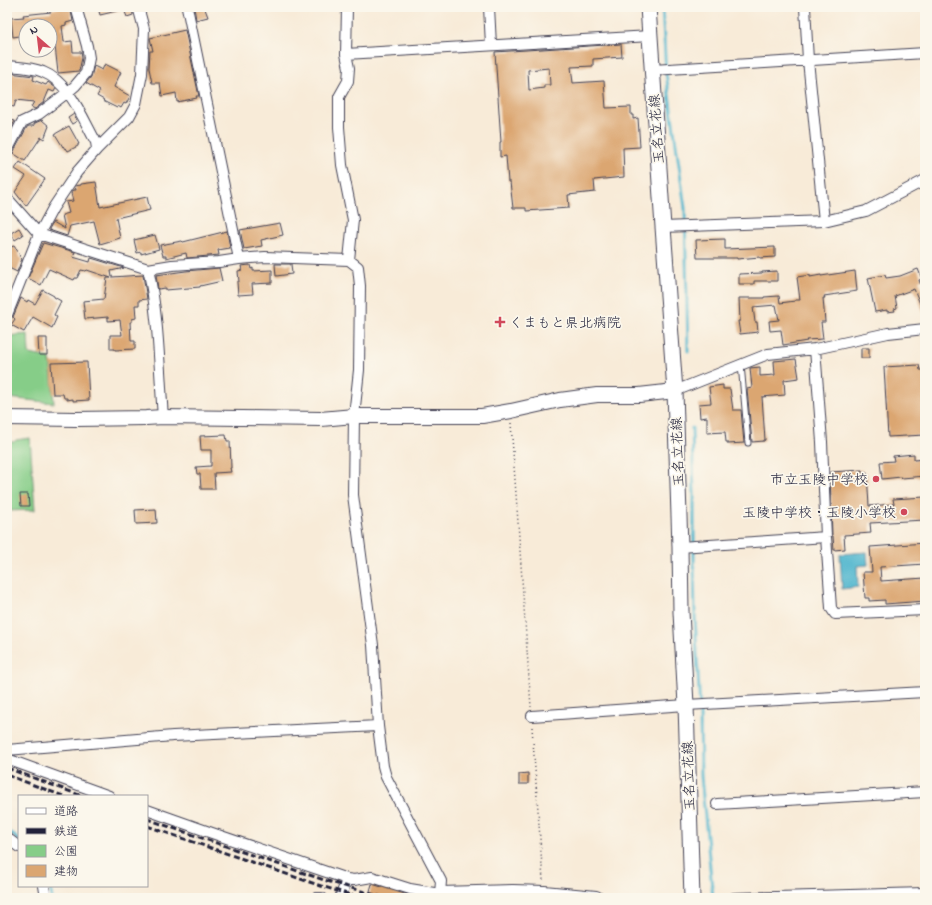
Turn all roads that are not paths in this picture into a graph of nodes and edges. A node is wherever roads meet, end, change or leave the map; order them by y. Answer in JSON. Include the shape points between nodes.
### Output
{"nodes":[{"id":1,"x":76,"y":7,"type":"edge"},
{"id":2,"x":138,"y":7,"type":"edge"},
{"id":3,"x":187,"y":7,"type":"edge"},
{"id":4,"x":347,"y":7,"type":"edge"},
{"id":5,"x":489,"y":7,"type":"edge"},
{"id":6,"x":648,"y":7,"type":"edge"},
{"id":7,"x":805,"y":7,"type":"edge"},
{"id":8,"x":650,"y":36,"type":"junction"},
{"id":9,"x":491,"y":45,"type":"junction"},
{"id":10,"x":346,"y":54,"type":"junction"},
{"id":11,"x":925,"y":54,"type":"edge"},
{"id":12,"x":808,"y":60,"type":"junction"},
{"id":13,"x":7,"y":66,"type":"edge"},
{"id":14,"x":653,"y":70,"type":"junction"},
{"id":15,"x":68,"y":92,"type":"junction"},
{"id":16,"x":97,"y":149,"type":"junction"},
{"id":17,"x":7,"y":150,"type":"edge"},
{"id":18,"x":925,"y":180,"type":"edge"},
{"id":19,"x":7,"y":198,"type":"edge"},
{"id":20,"x":824,"y":221,"type":"junction"},
{"id":21,"x":662,"y":227,"type":"junction"},
{"id":22,"x":39,"y":234,"type":"junction"},
{"id":23,"x":240,"y":259,"type":"junction"},
{"id":24,"x":349,"y":260,"type":"junction"},
{"id":25,"x":148,"y":268,"type":"junction"},
{"id":26,"x":7,"y":315,"type":"edge"},
{"id":27,"x":925,"y":329,"type":"edge"},
{"id":28,"x":815,"y":349,"type":"junction"},
{"id":29,"x":741,"y":364,"type":"junction"},
{"id":30,"x":674,"y":391,"type":"junction"},
{"id":31,"x":354,"y":416,"type":"junction"},
{"id":32,"x":163,"y":417,"type":"junction"},
{"id":33,"x":7,"y":418,"type":"edge"},
{"id":34,"x":748,"y":443,"type":"dead end"},
{"id":35,"x":826,"y":537,"type":"junction"},
{"id":36,"x":685,"y":546,"type":"junction"},
{"id":37,"x":925,"y":610,"type":"edge"},
{"id":38,"x":925,"y":692,"type":"edge"},
{"id":39,"x":686,"y":705,"type":"junction"},
{"id":40,"x":532,"y":716,"type":"road end"},
{"id":41,"x":378,"y":726,"type":"junction"},
{"id":42,"x":7,"y":750,"type":"edge"},
{"id":43,"x":7,"y":759,"type":"edge"},
{"id":44,"x":925,"y":792,"type":"edge"},
{"id":45,"x":106,"y":795,"type":"edge"},
{"id":46,"x":717,"y":804,"type":"dead end"},
{"id":47,"x":148,"y":810,"type":"edge"},
{"id":48,"x":7,"y":838,"type":"edge"},
{"id":49,"x":18,"y":847,"type":"edge"},
{"id":50,"x":347,"y":879,"type":"junction"},
{"id":51,"x":44,"y":887,"type":"edge"},
{"id":52,"x":925,"y":893,"type":"edge"},
{"id":53,"x":440,"y":894,"type":"junction"},
{"id":54,"x":514,"y":895,"type":"edge"},
{"id":55,"x":580,"y":897,"type":"edge"},
{"id":56,"x":46,"y":898,"type":"edge"},
{"id":57,"x":316,"y":898,"type":"edge"},
{"id":58,"x":322,"y":898,"type":"edge"},
{"id":59,"x":340,"y":898,"type":"edge"},
{"id":60,"x":596,"y":898,"type":"edge"},
{"id":61,"x":692,"y":898,"type":"edge"},
{"id":62,"x":734,"y":898,"type":"edge"}],
"edges":[{"from":1,"to":15,"type":"street","via":[[88,58],[86,73]]},
{"from":2,"to":16,"type":"street","via":[[144,29],[142,74],[136,104],[129,117]]},
{"from":3,"to":23,"type":"street"},
{"from":4,"to":10,"type":"street"},
{"from":5,"to":9,"type":"street"},
{"from":6,"to":8,"type":"main road","name":"玉名立花線"},
{"from":7,"to":12,"type":"street"},
{"from":8,"to":9,"type":"street"},
{"from":8,"to":14,"type":"main road","name":"玉名立花線"},
{"from":9,"to":10,"type":"street"},
{"from":10,"to":24,"type":"street","via":[[348,81],[339,96],[339,119],[342,165],[353,220]]},
{"from":11,"to":12,"type":"street"},
{"from":12,"to":14,"type":"street"},
{"from":12,"to":20,"type":"street"},
{"from":13,"to":15,"type":"street","via":[[44,72]]},
{"from":14,"to":21,"type":"main road","name":"玉名立花線"},
{"from":15,"to":16,"type":"street","via":[[96,142]]},
{"from":15,"to":17,"type":"street","via":[[38,114],[22,122]]},
{"from":16,"to":22,"type":"street","via":[[77,172]]},
{"from":18,"to":20,"type":"street","via":[[866,212]]},
{"from":19,"to":22,"type":"street"},
{"from":20,"to":21,"type":"street"},
{"from":21,"to":30,"type":"main road","name":"玉名立花線"},
{"from":22,"to":25,"type":"street"},
{"from":22,"to":26,"type":"street"},
{"from":23,"to":24,"type":"street","via":[[265,257]]},
{"from":23,"to":25,"type":"street"},
{"from":24,"to":31,"type":"street","via":[[358,267],[360,286],[360,370]]},
{"from":25,"to":32,"type":"street","via":[[158,342]]},
{"from":27,"to":28,"type":"street"},
{"from":28,"to":29,"type":"street","via":[[768,354]]},
{"from":28,"to":35,"type":"street"},
{"from":29,"to":30,"type":"street"},
{"from":29,"to":34,"type":"lane"},
{"from":30,"to":31,"type":"street","via":[[640,395],[597,395],[482,416]]},
{"from":30,"to":36,"type":"main road","name":"玉名立花線"},
{"from":31,"to":32,"type":"street","via":[[321,419]]},
{"from":31,"to":41,"type":"street","via":[[353,496],[373,645]]},
{"from":32,"to":33,"type":"street"},
{"from":35,"to":36,"type":"street"},
{"from":35,"to":37,"type":"street","via":[[831,608],[835,614]]},
{"from":36,"to":39,"type":"main road","name":"玉名立花線","via":[[681,612]]},
{"from":38,"to":39,"type":"street"},
{"from":39,"to":40,"type":"street"},
{"from":39,"to":61,"type":"main road","name":"玉名立花線"},
{"from":41,"to":42,"type":"street","via":[[173,736]]},
{"from":41,"to":53,"type":"street","via":[[386,777],[441,881]]},
{"from":43,"to":45,"type":"street"},
{"from":44,"to":46,"type":"street"},
{"from":47,"to":50,"type":"street"},
{"from":48,"to":49,"type":"street"},
{"from":50,"to":53,"type":"street","via":[[372,877],[410,889]]},
{"from":50,"to":59,"type":"street"},
{"from":51,"to":56,"type":"street"},
{"from":52,"to":62,"type":"street"},
{"from":53,"to":54,"type":"street"},
{"from":54,"to":55,"type":"street","via":[[544,893]]},
{"from":55,"to":60,"type":"street"},
{"from":57,"to":58,"type":"street"}]}
